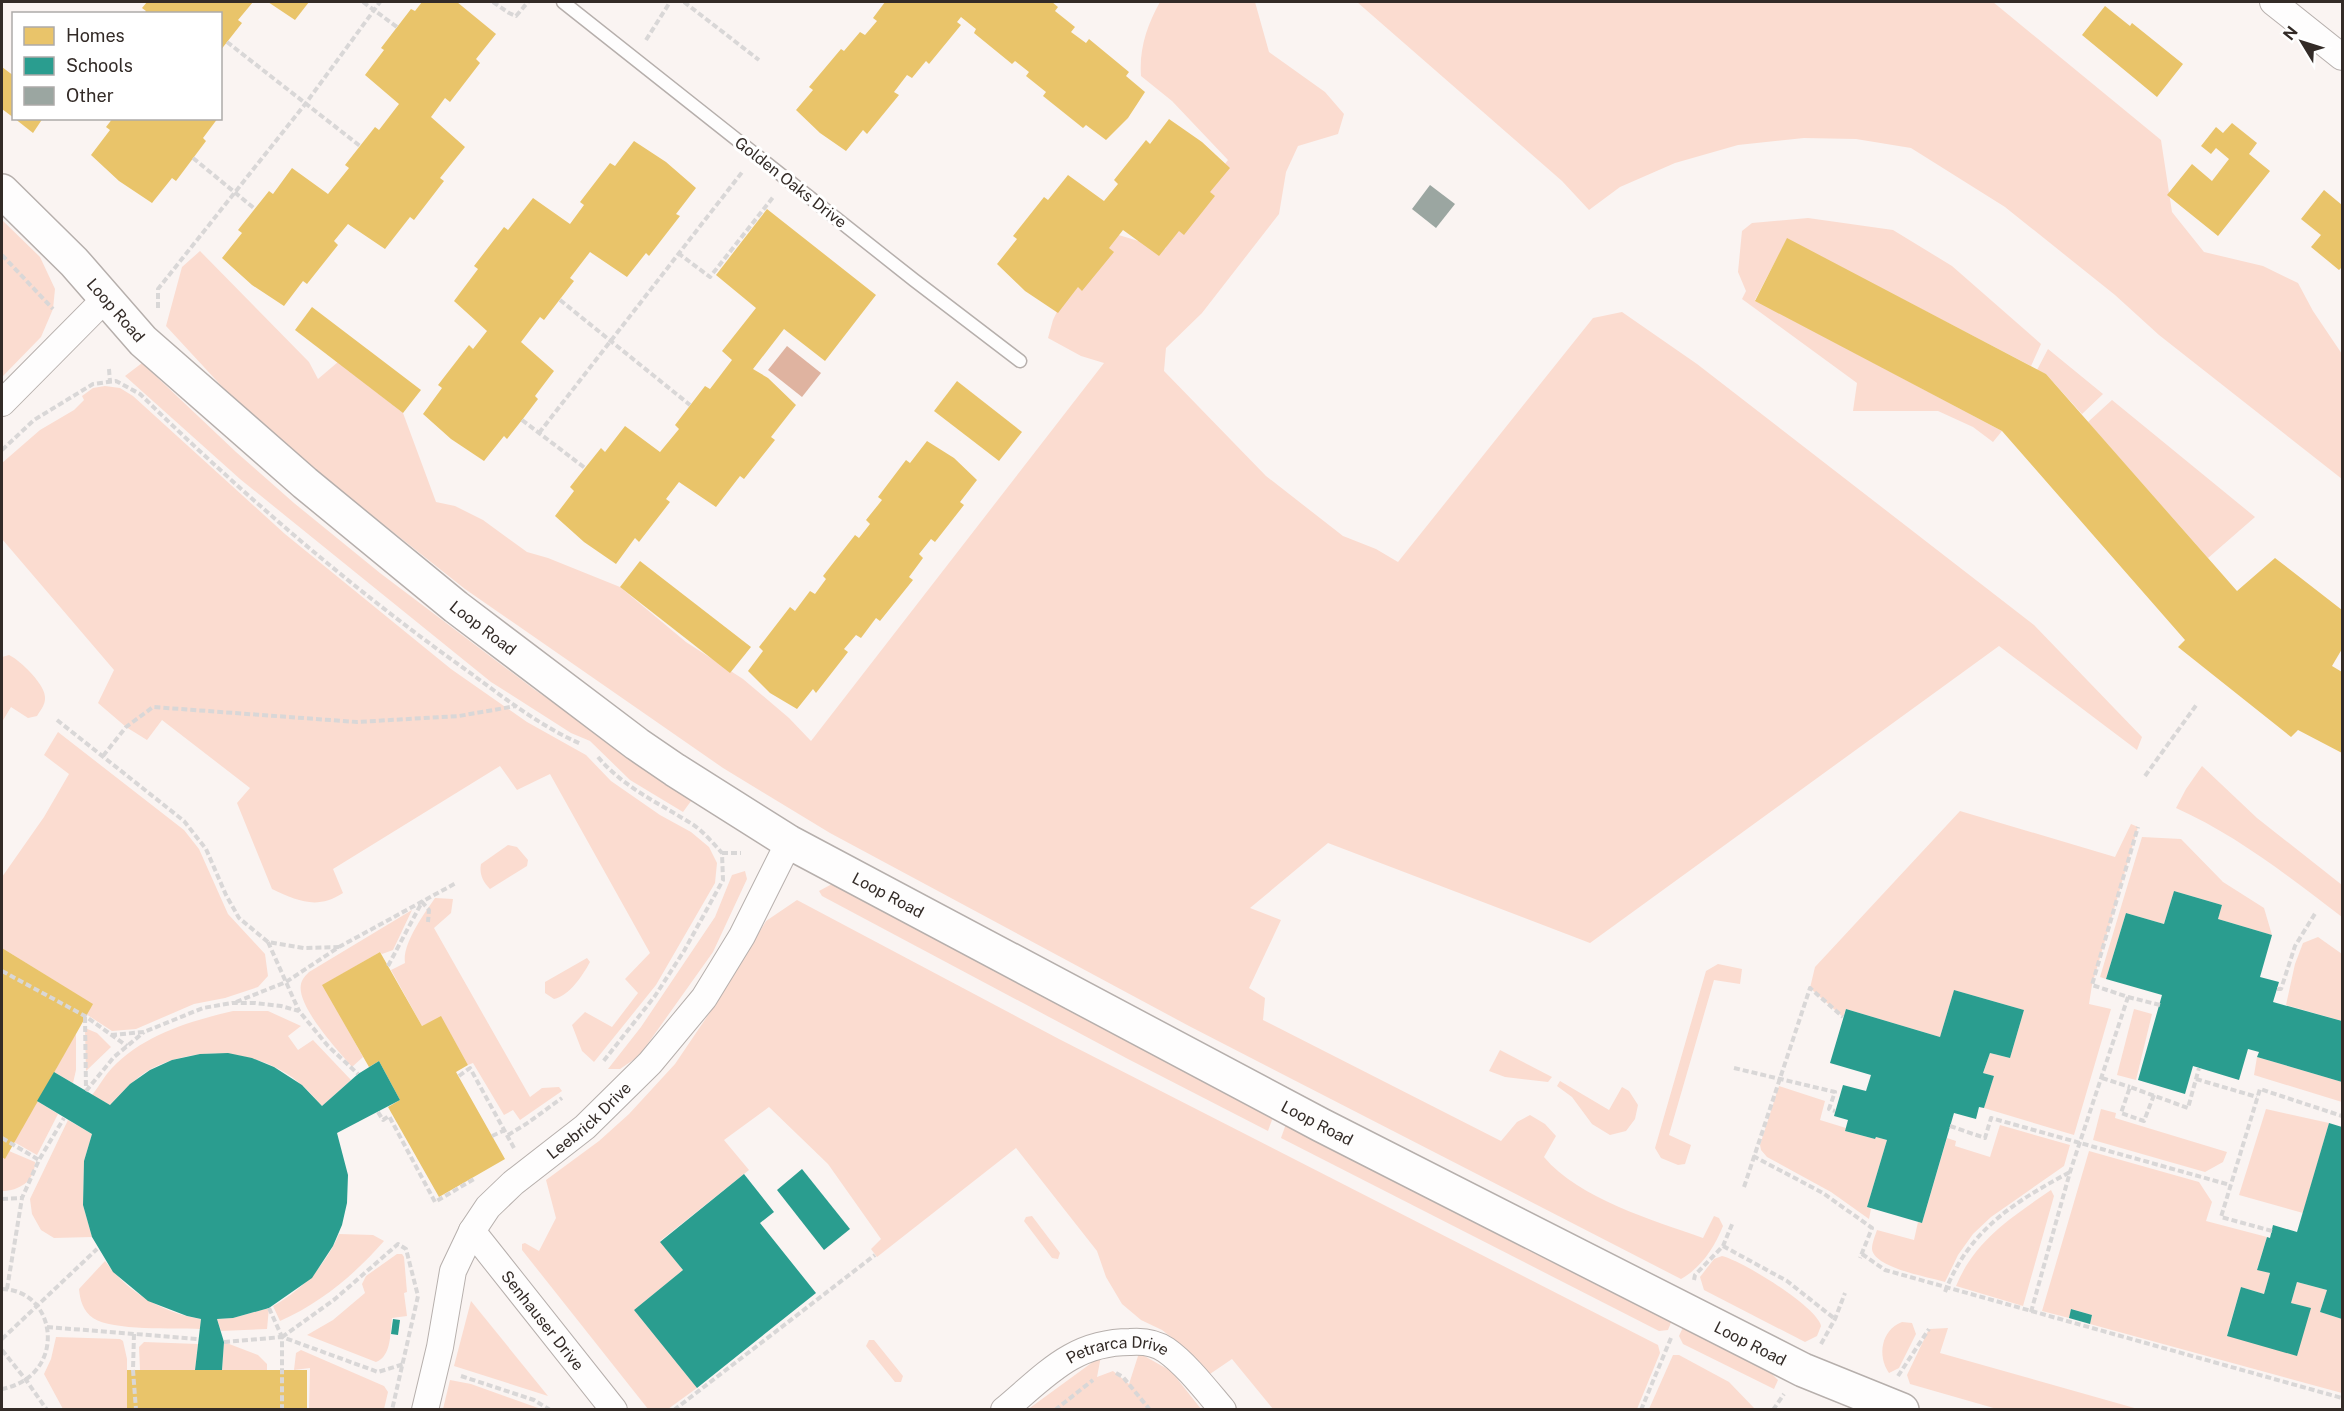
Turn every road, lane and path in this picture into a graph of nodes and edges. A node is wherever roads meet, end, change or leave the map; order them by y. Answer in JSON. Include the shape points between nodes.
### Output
{"nodes":[{"id":1,"x":363,"y":2,"type":"edge"},
{"id":2,"x":380,"y":2,"type":"edge"},
{"id":3,"x":494,"y":2,"type":"edge"},
{"id":4,"x":528,"y":2,"type":"edge"},
{"id":5,"x":563,"y":2,"type":"edge"},
{"id":6,"x":670,"y":2,"type":"edge"},
{"id":7,"x":684,"y":2,"type":"edge"},
{"id":8,"x":2273,"y":2,"type":"edge"},
{"id":9,"x":374,"y":10,"type":"junction"},
{"id":10,"x":397,"y":27,"type":"dead end"},
{"id":11,"x":227,"y":42,"type":"dead end"},
{"id":12,"x":2343,"y":57,"type":"edge"},
{"id":13,"x":635,"y":59,"type":"junction"},
{"id":14,"x":759,"y":60,"type":"dead end"},
{"id":15,"x":306,"y":103,"type":"junction"},
{"id":16,"x":360,"y":146,"type":"dead end"},
{"id":17,"x":193,"y":158,"type":"dead end"},
{"id":18,"x":744,"y":170,"type":"dead end"},
{"id":19,"x":2,"y":191,"type":"edge"},
{"id":20,"x":777,"y":193,"type":"dead end"},
{"id":21,"x":236,"y":194,"type":"junction"},
{"id":22,"x":255,"y":209,"type":"dead end"},
{"id":23,"x":678,"y":253,"type":"junction"},
{"id":24,"x":2,"y":255,"type":"edge"},
{"id":25,"x":158,"y":289,"type":"dead end"},
{"id":26,"x":106,"y":298,"type":"junction"},
{"id":27,"x":560,"y":300,"type":"dead end"},
{"id":28,"x":53,"y":309,"type":"dead end"},
{"id":29,"x":609,"y":340,"type":"junction"},
{"id":30,"x":1020,"y":361,"type":"dead end"},
{"id":31,"x":109,"y":369,"type":"dead end"},
{"id":32,"x":110,"y":382,"type":"junction"},
{"id":33,"x":2,"y":403,"type":"edge"},
{"id":34,"x":690,"y":405,"type":"dead end"},
{"id":35,"x":522,"y":420,"type":"dead end"},
{"id":36,"x":539,"y":433,"type":"junction"},
{"id":37,"x":2,"y":450,"type":"edge"},
{"id":38,"x":585,"y":468,"type":"dead end"},
{"id":39,"x":2197,"y":704,"type":"dead end"},
{"id":40,"x":516,"y":706,"type":"junction"},
{"id":41,"x":57,"y":720,"type":"dead end"},
{"id":42,"x":103,"y":756,"type":"junction"},
{"id":43,"x":2145,"y":776,"type":"dead end"},
{"id":44,"x":2138,"y":827,"type":"dead end"},
{"id":45,"x":789,"y":842,"type":"junction"},
{"id":46,"x":722,"y":853,"type":"junction"},
{"id":47,"x":741,"y":853,"type":"dead end"},
{"id":48,"x":456,"y":883,"type":"dead end"},
{"id":49,"x":422,"y":902,"type":"junction"},
{"id":50,"x":2316,"y":912,"type":"dead end"},
{"id":51,"x":428,"y":922,"type":"dead end"},
{"id":52,"x":268,"y":942,"type":"junction"},
{"id":53,"x":339,"y":947,"type":"junction"},
{"id":54,"x":388,"y":966,"type":"dead end"},
{"id":55,"x":2,"y":971,"type":"edge"},
{"id":56,"x":286,"y":982,"type":"junction"},
{"id":57,"x":2277,"y":989,"type":"dead end"},
{"id":58,"x":2128,"y":997,"type":"junction"},
{"id":59,"x":232,"y":1003,"type":"junction"},
{"id":60,"x":2160,"y":1005,"type":"dead end"},
{"id":61,"x":299,"y":1011,"type":"junction"},
{"id":62,"x":86,"y":1016,"type":"junction"},
{"id":63,"x":1843,"y":1017,"type":"dead end"},
{"id":64,"x":144,"y":1032,"type":"junction"},
{"id":65,"x":111,"y":1035,"type":"junction"},
{"id":66,"x":127,"y":1046,"type":"junction"},
{"id":67,"x":602,"y":1063,"type":"dead end"},
{"id":68,"x":1734,"y":1068,"type":"dead end"},
{"id":69,"x":2199,"y":1068,"type":"dead end"},
{"id":70,"x":357,"y":1074,"type":"dead end"},
{"id":71,"x":459,"y":1076,"type":"dead end"},
{"id":72,"x":2101,"y":1078,"type":"junction"},
{"id":73,"x":2196,"y":1078,"type":"junction"},
{"id":74,"x":1779,"y":1079,"type":"junction"},
{"id":75,"x":2130,"y":1087,"type":"junction"},
{"id":76,"x":2154,"y":1095,"type":"junction"},
{"id":77,"x":2257,"y":1097,"type":"junction"},
{"id":78,"x":562,"y":1098,"type":"dead end"},
{"id":79,"x":1835,"y":1111,"type":"dead end"},
{"id":80,"x":378,"y":1112,"type":"dead end"},
{"id":81,"x":2343,"y":1116,"type":"edge"},
{"id":82,"x":64,"y":1118,"type":"dead end"},
{"id":83,"x":1950,"y":1126,"type":"dead end"},
{"id":84,"x":505,"y":1130,"type":"junction"},
{"id":85,"x":508,"y":1135,"type":"junction"},
{"id":86,"x":492,"y":1136,"type":"dead end"},
{"id":87,"x":2,"y":1138,"type":"edge"},
{"id":88,"x":2081,"y":1142,"type":"junction"},
{"id":89,"x":516,"y":1154,"type":"dead end"},
{"id":90,"x":1753,"y":1156,"type":"junction"},
{"id":91,"x":39,"y":1161,"type":"junction"},
{"id":92,"x":2070,"y":1172,"type":"junction"},
{"id":93,"x":2230,"y":1185,"type":"junction"},
{"id":94,"x":1744,"y":1187,"type":"dead end"},
{"id":95,"x":22,"y":1198,"type":"junction"},
{"id":96,"x":2,"y":1199,"type":"edge"},
{"id":97,"x":435,"y":1202,"type":"dead end"},
{"id":98,"x":1733,"y":1222,"type":"dead end"},
{"id":99,"x":472,"y":1231,"type":"junction"},
{"id":100,"x":2272,"y":1231,"type":"dead end"},
{"id":101,"x":1723,"y":1246,"type":"junction"},
{"id":102,"x":97,"y":1249,"type":"dead end"},
{"id":103,"x":875,"y":1255,"type":"dead end"},
{"id":104,"x":1694,"y":1283,"type":"dead end"},
{"id":105,"x":4,"y":1289,"type":"edge"},
{"id":106,"x":1946,"y":1290,"type":"junction"},
{"id":107,"x":1845,"y":1293,"type":"dead end"},
{"id":108,"x":37,"y":1307,"type":"junction"},
{"id":109,"x":269,"y":1308,"type":"dead end"},
{"id":110,"x":2031,"y":1312,"type":"junction"},
{"id":111,"x":1835,"y":1319,"type":"junction"},
{"id":112,"x":47,"y":1327,"type":"junction"},
{"id":113,"x":1929,"y":1329,"type":"dead end"},
{"id":114,"x":1674,"y":1331,"type":"dead end"},
{"id":115,"x":134,"y":1334,"type":"junction"},
{"id":116,"x":282,"y":1337,"type":"junction"},
{"id":117,"x":2,"y":1339,"type":"edge"},
{"id":118,"x":198,"y":1339,"type":"dead end"},
{"id":119,"x":224,"y":1342,"type":"dead end"},
{"id":120,"x":1819,"y":1347,"type":"dead end"},
{"id":121,"x":2,"y":1350,"type":"edge"},
{"id":122,"x":403,"y":1364,"type":"junction"},
{"id":123,"x":411,"y":1366,"type":"dead end"},
{"id":124,"x":1113,"y":1371,"type":"dead end"},
{"id":125,"x":454,"y":1373,"type":"dead end"},
{"id":126,"x":1097,"y":1377,"type":"dead end"},
{"id":127,"x":1898,"y":1377,"type":"dead end"},
{"id":128,"x":27,"y":1380,"type":"junction"},
{"id":129,"x":2,"y":1389,"type":"edge"},
{"id":130,"x":1785,"y":1393,"type":"dead end"},
{"id":131,"x":2343,"y":1398,"type":"edge"},
{"id":132,"x":1854,"y":1401,"type":"edge"},
{"id":133,"x":47,"y":1410,"type":"edge"},
{"id":134,"x":136,"y":1410,"type":"edge"},
{"id":135,"x":282,"y":1410,"type":"edge"},
{"id":136,"x":392,"y":1410,"type":"edge"},
{"id":137,"x":425,"y":1410,"type":"edge"},
{"id":138,"x":550,"y":1410,"type":"edge"},
{"id":139,"x":614,"y":1410,"type":"edge"},
{"id":140,"x":674,"y":1410,"type":"edge"},
{"id":141,"x":1005,"y":1410,"type":"edge"},
{"id":142,"x":1055,"y":1410,"type":"edge"},
{"id":143,"x":1150,"y":1410,"type":"edge"},
{"id":144,"x":1223,"y":1410,"type":"edge"},
{"id":145,"x":1641,"y":1410,"type":"edge"},
{"id":146,"x":1773,"y":1410,"type":"edge"},
{"id":147,"x":1902,"y":1410,"type":"edge"}],
"edges":[{"from":1,"to":9,"type":"path"},
{"from":2,"to":9,"type":"path"},
{"from":3,"to":4,"type":"path","via":[[516,16]]},
{"from":5,"to":13,"type":"lane","name":"Golden Oaks Drive"},
{"from":6,"to":13,"type":"path"},
{"from":7,"to":14,"type":"path"},
{"from":8,"to":12,"type":"street"},
{"from":9,"to":10,"type":"path"},
{"from":9,"to":15,"type":"path"},
{"from":11,"to":15,"type":"path"},
{"from":13,"to":30,"type":"lane","name":"Golden Oaks Drive"},
{"from":15,"to":16,"type":"path"},
{"from":15,"to":21,"type":"path"},
{"from":17,"to":21,"type":"path"},
{"from":18,"to":23,"type":"path"},
{"from":19,"to":26,"type":"street","name":"Loop Road"},
{"from":20,"to":23,"type":"path","via":[[710,277]]},
{"from":21,"to":22,"type":"path"},
{"from":21,"to":25,"type":"path"},
{"from":23,"to":29,"type":"path"},
{"from":24,"to":28,"type":"path"},
{"from":26,"to":33,"type":"street"},
{"from":26,"to":45,"type":"street","name":"Loop Road","via":[[143,341],[305,483],[456,607],[637,744]]},
{"from":27,"to":29,"type":"path"},
{"from":29,"to":34,"type":"path"},
{"from":29,"to":36,"type":"path"},
{"from":31,"to":32,"type":"path"},
{"from":32,"to":37,"type":"path","via":[[93,384],[34,420]]},
{"from":32,"to":40,"type":"path","via":[[117,381],[140,394],[315,552],[429,644]]},
{"from":35,"to":36,"type":"path"},
{"from":36,"to":38,"type":"path"},
{"from":39,"to":43,"type":"path"},
{"from":40,"to":42,"type":"path","via":[[459,716],[357,722],[153,707],[126,727]]},
{"from":40,"to":46,"type":"path","via":[[561,735],[591,748],[611,772],[649,800],[694,825]]},
{"from":41,"to":42,"type":"path"},
{"from":42,"to":52,"type":"path","via":[[184,821],[206,849],[239,918]]},
{"from":44,"to":58,"type":"path","via":[[2092,985]]},
{"from":45,"to":99,"type":"street","name":"Leebrick Drive","via":[[742,936],[704,998],[650,1063],[585,1127],[513,1183]]},
{"from":45,"to":132,"type":"street","name":"Loop Road","via":[[1321,1125],[1782,1360]]},
{"from":46,"to":47,"type":"path"},
{"from":46,"to":67,"type":"path","via":[[723,880],[684,951],[655,996]]},
{"from":48,"to":49,"type":"path"},
{"from":49,"to":51,"type":"path","via":[[429,910]]},
{"from":49,"to":53,"type":"path"},
{"from":49,"to":54,"type":"path"},
{"from":50,"to":57,"type":"path","via":[[2295,946],[2281,989]]},
{"from":52,"to":53,"type":"path","via":[[304,948]]},
{"from":52,"to":56,"type":"path"},
{"from":53,"to":56,"type":"path"},
{"from":55,"to":62,"type":"path"},
{"from":56,"to":59,"type":"path"},
{"from":56,"to":61,"type":"path"},
{"from":58,"to":60,"type":"path"},
{"from":58,"to":72,"type":"path"},
{"from":59,"to":61,"type":"path"},
{"from":59,"to":64,"type":"path","via":[[202,1008]]},
{"from":61,"to":70,"type":"path"},
{"from":62,"to":65,"type":"path"},
{"from":62,"to":66,"type":"path","via":[[86,1091]]},
{"from":63,"to":74,"type":"path","via":[[1810,988]]},
{"from":64,"to":65,"type":"path"},
{"from":64,"to":66,"type":"path"},
{"from":65,"to":66,"type":"path"},
{"from":68,"to":74,"type":"path"},
{"from":69,"to":73,"type":"path"},
{"from":71,"to":84,"type":"path","via":[[470,1068]]},
{"from":72,"to":75,"type":"path"},
{"from":72,"to":88,"type":"path"},
{"from":73,"to":76,"type":"path","via":[[2188,1108]]},
{"from":73,"to":77,"type":"path"},
{"from":74,"to":79,"type":"path","via":[[1835,1092],[1829,1109]]},
{"from":74,"to":90,"type":"path"},
{"from":75,"to":76,"type":"path"},
{"from":75,"to":76,"type":"path","via":[[2121,1113],[2144,1121]]},
{"from":77,"to":81,"type":"path","via":[[2260,1089]]},
{"from":77,"to":93,"type":"path"},
{"from":78,"to":85,"type":"path"},
{"from":80,"to":97,"type":"path","via":[[383,1120],[389,1116]]},
{"from":82,"to":91,"type":"path"},
{"from":83,"to":88,"type":"path","via":[[1985,1138],[1991,1118]]},
{"from":84,"to":85,"type":"path"},
{"from":84,"to":86,"type":"path"},
{"from":85,"to":89,"type":"path"},
{"from":87,"to":91,"type":"path"},
{"from":88,"to":92,"type":"path"},
{"from":88,"to":93,"type":"path"},
{"from":90,"to":94,"type":"path"},
{"from":90,"to":106,"type":"path","via":[[1823,1193],[1872,1228],[1861,1256],[1885,1270]]},
{"from":91,"to":95,"type":"path"},
{"from":92,"to":106,"type":"path","via":[[2013,1205],[1986,1227],[1967,1249]]},
{"from":92,"to":110,"type":"path"},
{"from":93,"to":100,"type":"path","via":[[2221,1216]]},
{"from":95,"to":96,"type":"path"},
{"from":95,"to":105,"type":"path"},
{"from":98,"to":101,"type":"path"},
{"from":99,"to":137,"type":"street","name":"Leebrick Drive","via":[[453,1271]]},
{"from":99,"to":139,"type":"street","name":"Senhauser Drive"},
{"from":101,"to":104,"type":"path","via":[[1695,1275]]},
{"from":101,"to":111,"type":"path","via":[[1787,1281]]},
{"from":102,"to":108,"type":"path"},
{"from":103,"to":140,"type":"path"},
{"from":105,"to":108,"type":"path","via":[[18,1292]]},
{"from":106,"to":110,"type":"path"},
{"from":107,"to":111,"type":"path"},
{"from":108,"to":112,"type":"path"},
{"from":108,"to":117,"type":"path"},
{"from":109,"to":116,"type":"path"},
{"from":110,"to":131,"type":"path"},
{"from":111,"to":120,"type":"path"},
{"from":112,"to":115,"type":"path"},
{"from":112,"to":128,"type":"path","via":[[45,1356]]},
{"from":113,"to":127,"type":"path"},
{"from":114,"to":145,"type":"path"},
{"from":115,"to":118,"type":"path"},
{"from":115,"to":134,"type":"path"},
{"from":116,"to":119,"type":"path"},
{"from":116,"to":122,"type":"path","via":[[378,1372]]},
{"from":116,"to":122,"type":"path","via":[[335,1299],[398,1244],[406,1249],[418,1296]]},
{"from":116,"to":135,"type":"path"},
{"from":121,"to":128,"type":"path"},
{"from":122,"to":123,"type":"path"},
{"from":122,"to":136,"type":"path"},
{"from":124,"to":143,"type":"path","via":[[1123,1377]]},
{"from":125,"to":138,"type":"path","via":[[534,1400]]},
{"from":126,"to":142,"type":"path"},
{"from":128,"to":129,"type":"path"},
{"from":128,"to":133,"type":"path"},
{"from":130,"to":146,"type":"path"},
{"from":132,"to":147,"type":"street","name":"Loop Road"},
{"from":141,"to":144,"type":"street","name":"Petrarca Drive","via":[[1065,1360],[1091,1346],[1143,1341],[1165,1349]]}]}
